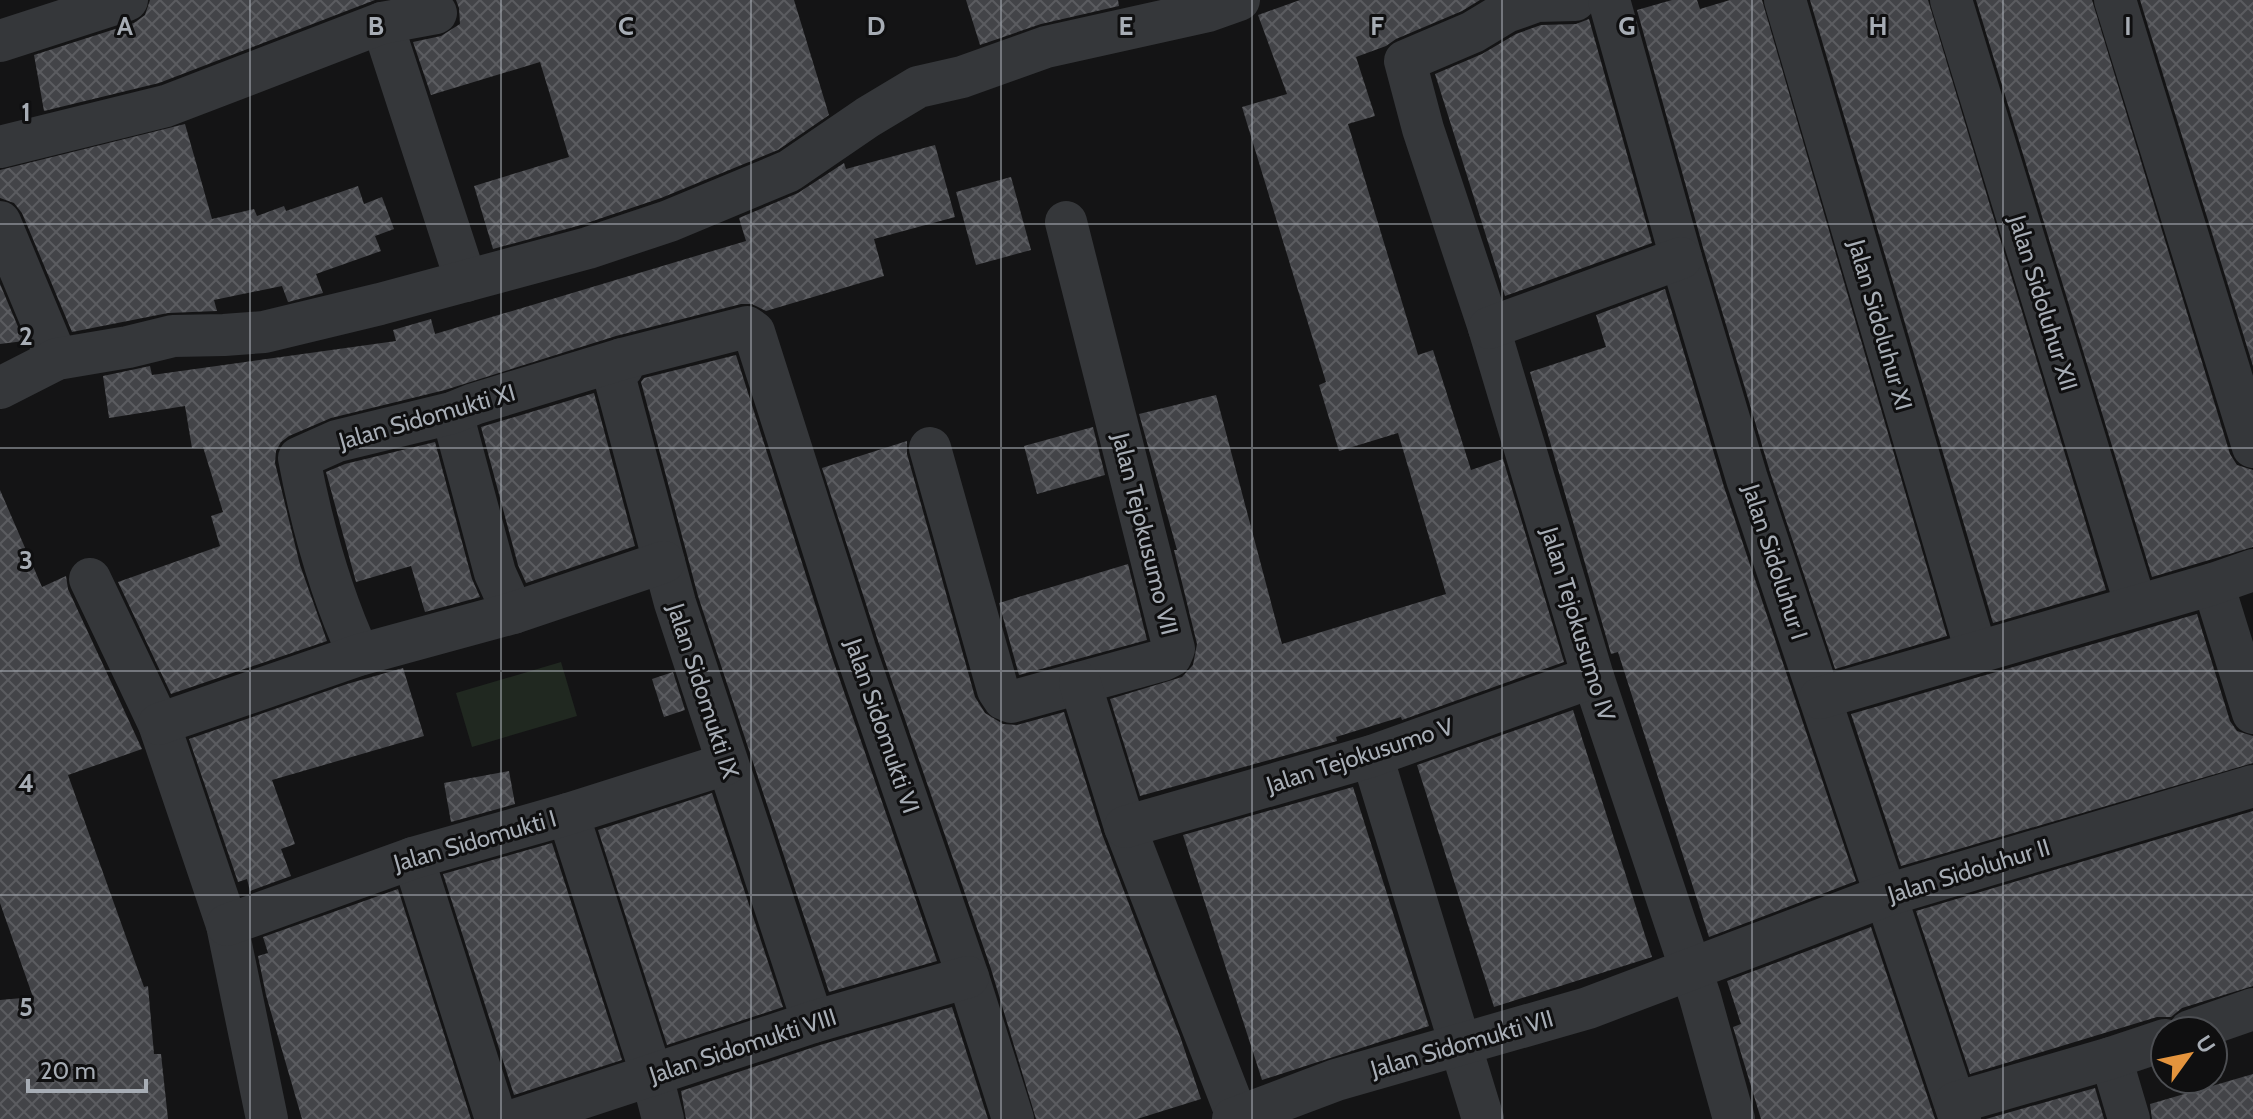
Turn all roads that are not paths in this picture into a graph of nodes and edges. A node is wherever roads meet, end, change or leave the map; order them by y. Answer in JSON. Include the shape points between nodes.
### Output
{"nodes":[{"id":1,"x":127,"y":0,"type":"edge"},
{"id":2,"x":1239,"y":0,"type":"edge"},
{"id":3,"x":1575,"y":0,"type":"edge"},
{"id":4,"x":1609,"y":0,"type":"edge"},
{"id":5,"x":1785,"y":0,"type":"edge"},
{"id":6,"x":1951,"y":0,"type":"edge"},
{"id":7,"x":2115,"y":0,"type":"edge"},
{"id":8,"x":436,"y":13,"type":"dead end"},
{"id":9,"x":382,"y":23,"type":"junction"},
{"id":10,"x":0,"y":41,"type":"edge"},
{"id":11,"x":0,"y":147,"type":"edge"},
{"id":12,"x":0,"y":222,"type":"edge"},
{"id":13,"x":1066,"y":222,"type":"dead end"},
{"id":14,"x":1681,"y":258,"type":"junction"},
{"id":15,"x":466,"y":281,"type":"junction"},
{"id":16,"x":1489,"y":328,"type":"junction"},
{"id":17,"x":754,"y":332,"type":"joint"},
{"id":18,"x":57,"y":359,"type":"junction"},
{"id":19,"x":622,"y":359,"type":"junction"},
{"id":20,"x":0,"y":388,"type":"edge"},
{"id":21,"x":452,"y":413,"type":"junction"},
{"id":22,"x":2253,"y":447,"type":"edge"},
{"id":23,"x":930,"y":448,"type":"dead end"},
{"id":24,"x":664,"y":562,"type":"junction"},
{"id":25,"x":2253,"y":570,"type":"edge"},
{"id":26,"x":90,"y":579,"type":"dead end"},
{"id":27,"x":2213,"y":584,"type":"junction"},
{"id":28,"x":2136,"y":606,"type":"junction"},
{"id":29,"x":513,"y":613,"type":"junction"},
{"id":30,"x":1976,"y":651,"type":"junction"},
{"id":31,"x":359,"y":655,"type":"junction"},
{"id":32,"x":1593,"y":677,"type":"junction"},
{"id":33,"x":1080,"y":683,"type":"junction"},
{"id":34,"x":1820,"y":698,"type":"junction"},
{"id":35,"x":2253,"y":713,"type":"edge"},
{"id":36,"x":159,"y":724,"type":"junction"},
{"id":37,"x":1372,"y":756,"type":"junction"},
{"id":38,"x":726,"y":764,"type":"junction"},
{"id":39,"x":2253,"y":786,"type":"edge"},
{"id":40,"x":568,"y":814,"type":"junction"},
{"id":41,"x":1125,"y":827,"type":"junction"},
{"id":42,"x":413,"y":858,"type":"junction"},
{"id":43,"x":1887,"y":895,"type":"junction"},
{"id":44,"x":227,"y":925,"type":"junction"},
{"id":45,"x":1691,"y":971,"type":"junction"},
{"id":46,"x":968,"y":977,"type":"junction"},
{"id":47,"x":2253,"y":1009,"type":"edge"},
{"id":48,"x":2229,"y":1017,"type":"edge"},
{"id":49,"x":813,"y":1022,"type":"junction"},
{"id":50,"x":2149,"y":1045,"type":"edge"},
{"id":51,"x":1461,"y":1046,"type":"junction"},
{"id":52,"x":2111,"y":1058,"type":"junction"},
{"id":53,"x":652,"y":1076,"type":"junction"},
{"id":54,"x":1957,"y":1111,"type":"edge"},
{"id":55,"x":267,"y":1119,"type":"edge"},
{"id":56,"x":496,"y":1119,"type":"edge"},
{"id":57,"x":518,"y":1119,"type":"edge"},
{"id":58,"x":663,"y":1119,"type":"edge"},
{"id":59,"x":1013,"y":1119,"type":"edge"},
{"id":60,"x":1236,"y":1119,"type":"edge"},
{"id":61,"x":1483,"y":1119,"type":"edge"},
{"id":62,"x":1734,"y":1119,"type":"edge"},
{"id":63,"x":2129,"y":1119,"type":"edge"}],
"edges":[{"from":1,"to":10,"type":"street"},
{"from":2,"to":15,"type":"street","via":[[1046,47],[918,87],[789,171],[669,221]]},
{"from":3,"to":16,"type":"street","name":"Jalan Tejokusumo IV","via":[[1537,1],[1506,12],[1405,61]]},
{"from":4,"to":14,"type":"street","name":"Jalan Sidoluhur I"},
{"from":5,"to":30,"type":"street","name":"Jalan Sidoluhur XI"},
{"from":6,"to":28,"type":"street","name":"Jalan Sidoluhur XII"},
{"from":7,"to":22,"type":"street"},
{"from":8,"to":9,"type":"street"},
{"from":9,"to":11,"type":"street","via":[[166,106]]},
{"from":9,"to":15,"type":"street"},
{"from":12,"to":18,"type":"street"},
{"from":13,"to":33,"type":"street","name":"Jalan Tejokusumo VII","via":[[1174,649],[1163,660]]},
{"from":14,"to":16,"type":"street"},
{"from":14,"to":34,"type":"street","name":"Jalan Sidoluhur I"},
{"from":15,"to":18,"type":"street","via":[[264,332],[173,336]]},
{"from":16,"to":32,"type":"street","name":"Jalan Tejokusumo IV"},
{"from":17,"to":19,"type":"street","name":"Jalan Sidomukti XI","via":[[747,327]]},
{"from":17,"to":46,"type":"street","name":"Jalan Sidomukti VI"},
{"from":18,"to":20,"type":"street"},
{"from":19,"to":21,"type":"street","name":"Jalan Sidomukti XI"},
{"from":19,"to":24,"type":"street","name":"Jalan Sidomukti IX","via":[[622,368],[614,375]]},
{"from":21,"to":29,"type":"street","via":[[495,573]]},
{"from":21,"to":31,"type":"street","name":"Jalan Sidomukti XI","via":[[337,441],[299,458],[311,520]]},
{"from":23,"to":33,"type":"street","name":"Jalan Tejokusumo VII","via":[[998,690],[1011,702]]},
{"from":24,"to":29,"type":"street"},
{"from":24,"to":38,"type":"street","name":"Jalan Sidomukti IX"},
{"from":25,"to":27,"type":"street"},
{"from":26,"to":36,"type":"street"},
{"from":27,"to":28,"type":"street"},
{"from":27,"to":35,"type":"street"},
{"from":28,"to":30,"type":"street"},
{"from":29,"to":31,"type":"street"},
{"from":30,"to":34,"type":"street"},
{"from":31,"to":36,"type":"street"},
{"from":32,"to":37,"type":"street","name":"Jalan Tejokusumo V"},
{"from":32,"to":45,"type":"street","name":"Jalan Tejokusumo IV"},
{"from":33,"to":41,"type":"street"},
{"from":34,"to":43,"type":"street","name":"Jalan Sidoluhur I"},
{"from":36,"to":44,"type":"street"},
{"from":37,"to":41,"type":"street","name":"Jalan Tejokusumo V"},
{"from":37,"to":51,"type":"street"},
{"from":38,"to":40,"type":"street","name":"Jalan Sidomukti I"},
{"from":38,"to":49,"type":"street","name":"Jalan Sidomukti IX"},
{"from":39,"to":43,"type":"street","name":"Jalan Sidoluhur II"},
{"from":40,"to":42,"type":"street","name":"Jalan Sidomukti I"},
{"from":40,"to":53,"type":"street"},
{"from":41,"to":60,"type":"street"},
{"from":42,"to":44,"type":"street","name":"Jalan Sidomukti I"},
{"from":42,"to":56,"type":"street"},
{"from":43,"to":45,"type":"street","name":"Jalan Sidoluhur II"},
{"from":43,"to":54,"type":"street","name":"Jalan Sidoluhur I"},
{"from":44,"to":55,"type":"street"},
{"from":45,"to":51,"type":"street","name":"Jalan Sidomukti VII"},
{"from":45,"to":62,"type":"street","name":"Jalan Tejokusumo IV"},
{"from":46,"to":49,"type":"street","name":"Jalan Sidomukti VIII"},
{"from":46,"to":59,"type":"street","name":"Jalan Sidomukti VI"},
{"from":47,"to":48,"type":"street"},
{"from":49,"to":53,"type":"street","name":"Jalan Sidomukti VIII"},
{"from":50,"to":52,"type":"street"},
{"from":51,"to":60,"type":"street","name":"Jalan Sidomukti VII","via":[[1336,1080]]},
{"from":51,"to":61,"type":"street"},
{"from":52,"to":54,"type":"street"},
{"from":52,"to":63,"type":"street"},
{"from":53,"to":57,"type":"street","name":"Jalan Sidomukti VIII"},
{"from":53,"to":58,"type":"street"}]}
